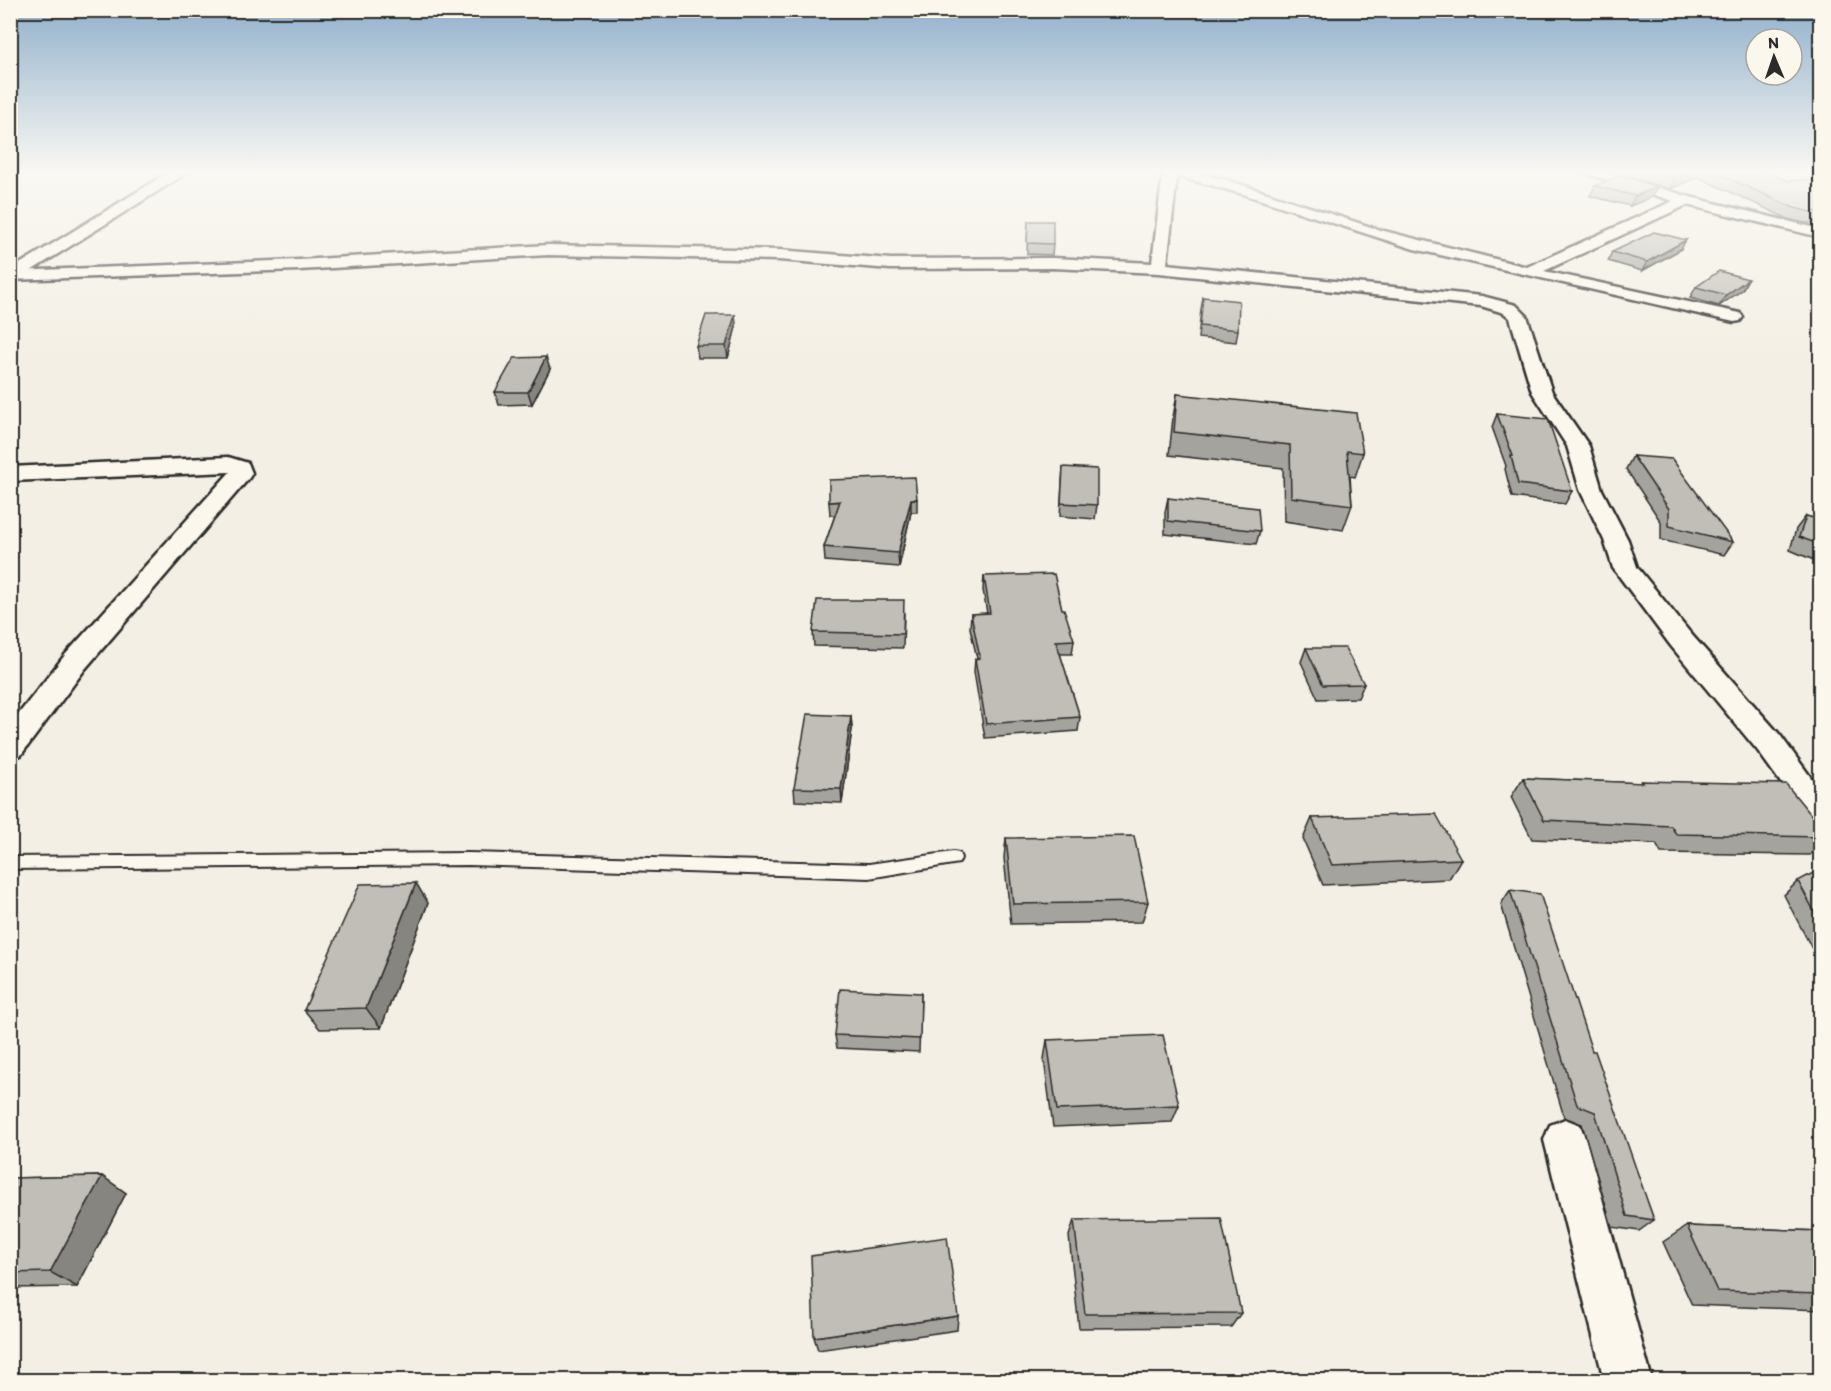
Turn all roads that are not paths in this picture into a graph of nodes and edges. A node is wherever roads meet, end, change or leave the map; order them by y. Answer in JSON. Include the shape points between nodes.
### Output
{"nodes":[{"id":1,"x":78,"y":236,"type":"edge"},
{"id":2,"x":1163,"y":236,"type":"edge"},
{"id":3,"x":1386,"y":236,"type":"edge"},
{"id":4,"x":1608,"y":236,"type":"edge"},
{"id":5,"x":1159,"y":268,"type":"junction"},
{"id":6,"x":1529,"y":272,"type":"junction"},
{"id":7,"x":12,"y":277,"type":"edge"},
{"id":8,"x":1734,"y":317,"type":"dead end"},
{"id":9,"x":10,"y":474,"type":"edge"},
{"id":10,"x":10,"y":747,"type":"edge"},
{"id":11,"x":1821,"y":813,"type":"edge"},
{"id":12,"x":953,"y":858,"type":"dead end"},
{"id":13,"x":10,"y":863,"type":"edge"},
{"id":14,"x":1565,"y":1140,"type":"dead end"},
{"id":15,"x":1628,"y":1380,"type":"edge"}],
"edges":[{"from":1,"to":7,"type":"street"},
{"from":2,"to":5,"type":"street"},
{"from":3,"to":6,"type":"street"},
{"from":4,"to":6,"type":"street"},
{"from":5,"to":7,"type":"street","via":[[1053,262],[891,264],[778,255],[548,250]]},
{"from":5,"to":11,"type":"street","via":[[1482,301],[1510,309],[1518,316],[1542,392],[1578,446],[1591,490],[1625,567]]},
{"from":6,"to":8,"type":"street"},
{"from":9,"to":10,"type":"street","via":[[228,464],[240,468],[241,473],[75,662]]},
{"from":12,"to":13,"type":"lane","via":[[870,871],[469,858]]},
{"from":14,"to":15,"type":"street"}]}
